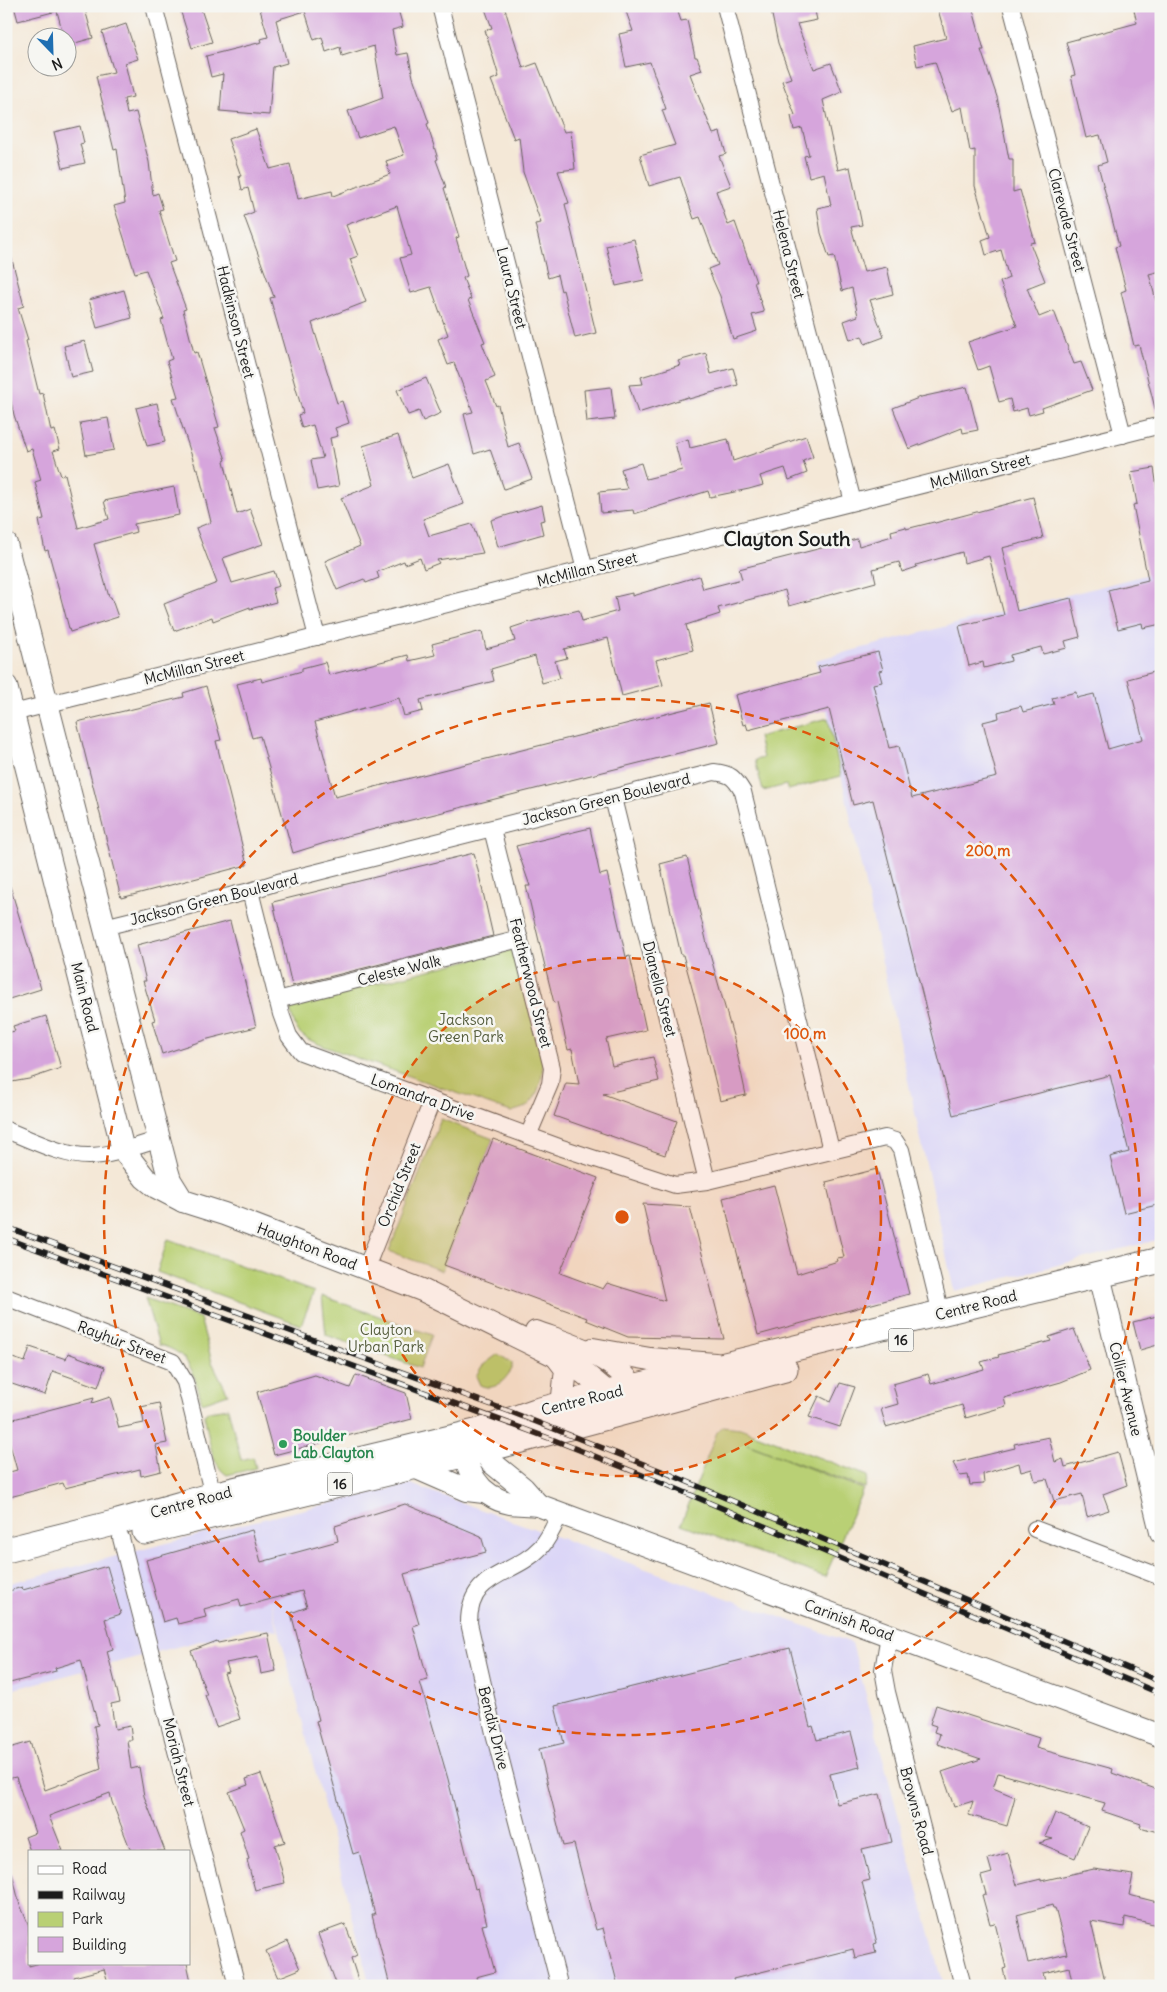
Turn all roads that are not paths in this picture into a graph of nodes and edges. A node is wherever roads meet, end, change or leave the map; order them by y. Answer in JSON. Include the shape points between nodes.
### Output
{"nodes":[{"id":1,"x":154,"y":6,"type":"edge"},
{"id":2,"x":440,"y":6,"type":"edge"},
{"id":3,"x":725,"y":6,"type":"edge"},
{"id":4,"x":1011,"y":6,"type":"edge"},
{"id":5,"x":1161,"y":425,"type":"edge"},
{"id":6,"x":1123,"y":434,"type":"junction"},
{"id":7,"x":853,"y":502,"type":"junction"},
{"id":8,"x":6,"y":544,"type":"edge"},
{"id":9,"x":585,"y":570,"type":"junction"},
{"id":10,"x":317,"y":637,"type":"junction"},
{"id":11,"x":6,"y":686,"type":"edge"},
{"id":12,"x":48,"y":704,"type":"junction"},
{"id":13,"x":13,"y":713,"type":"junction"},
{"id":14,"x":613,"y":798,"type":"junction"},
{"id":15,"x":492,"y":829,"type":"junction"},
{"id":16,"x":81,"y":836,"type":"junction"},
{"id":17,"x":47,"y":846,"type":"junction"},
{"id":18,"x":250,"y":891,"type":"junction"},
{"id":19,"x":104,"y":927,"type":"junction"},
{"id":20,"x":520,"y":939,"type":"junction"},
{"id":21,"x":277,"y":1000,"type":"junction"},
{"id":22,"x":432,"y":1101,"type":"junction"},
{"id":23,"x":6,"y":1130,"type":"edge"},
{"id":24,"x":528,"y":1136,"type":"junction"},
{"id":25,"x":160,"y":1139,"type":"junction"},
{"id":26,"x":123,"y":1150,"type":"junction"},
{"id":27,"x":830,"y":1150,"type":"junction"},
{"id":28,"x":707,"y":1181,"type":"junction"},
{"id":29,"x":183,"y":1201,"type":"junction"},
{"id":30,"x":1161,"y":1260,"type":"edge"},
{"id":31,"x":366,"y":1268,"type":"junction"},
{"id":32,"x":1161,"y":1275,"type":"edge"},
{"id":33,"x":1101,"y":1282,"type":"junction"},
{"id":34,"x":6,"y":1297,"type":"edge"},
{"id":35,"x":941,"y":1314,"type":"junction"},
{"id":36,"x":564,"y":1350,"type":"junction"},
{"id":37,"x":726,"y":1365,"type":"junction"},
{"id":38,"x":626,"y":1400,"type":"junction"},
{"id":39,"x":562,"y":1405,"type":"junction"},
{"id":40,"x":517,"y":1441,"type":"junction"},
{"id":41,"x":473,"y":1442,"type":"junction"},
{"id":42,"x":412,"y":1466,"type":"junction"},
{"id":43,"x":523,"y":1488,"type":"junction"},
{"id":44,"x":484,"y":1492,"type":"junction"},
{"id":45,"x":538,"y":1504,"type":"junction"},
{"id":46,"x":215,"y":1505,"type":"junction"},
{"id":47,"x":560,"y":1513,"type":"junction"},
{"id":48,"x":1035,"y":1529,"type":"dead end"},
{"id":49,"x":1161,"y":1532,"type":"edge"},
{"id":50,"x":121,"y":1538,"type":"junction"},
{"id":51,"x":6,"y":1550,"type":"edge"},
{"id":52,"x":6,"y":1566,"type":"edge"},
{"id":53,"x":1161,"y":1577,"type":"edge"},
{"id":54,"x":889,"y":1635,"type":"junction"},
{"id":55,"x":1161,"y":1736,"type":"edge"},
{"id":56,"x":558,"y":1980,"type":"dead end"},
{"id":57,"x":236,"y":1986,"type":"edge"},
{"id":58,"x":963,"y":1986,"type":"edge"}],
"edges":[{"from":1,"to":10,"type":"street","name":"Hadkinson Street"},
{"from":2,"to":9,"type":"street","name":"Laura Street"},
{"from":3,"to":7,"type":"street","name":"Helena Street"},
{"from":4,"to":6,"type":"street","name":"Clarevale Street"},
{"from":5,"to":6,"type":"street","name":"McMillan Street"},
{"from":6,"to":7,"type":"street","name":"McMillan Street"},
{"from":7,"to":9,"type":"street","name":"McMillan Street"},
{"from":8,"to":12,"type":"main road"},
{"from":9,"to":10,"type":"street","name":"McMillan Street"},
{"from":10,"to":12,"type":"street","name":"McMillan Street"},
{"from":11,"to":13,"type":"main road","name":"Main Road"},
{"from":12,"to":13,"type":"street","name":"McMillan Street"},
{"from":12,"to":16,"type":"main road"},
{"from":13,"to":17,"type":"main road","name":"Main Road"},
{"from":14,"to":15,"type":"street","name":"Jackson Green Boulevard"},
{"from":14,"to":27,"type":"street","name":"Jackson Green Boulevard","via":[[714,772],[727,773],[737,781],[743,792]]},
{"from":14,"to":28,"type":"street","name":"Dianella Street"},
{"from":15,"to":18,"type":"street","name":"Jackson Green Boulevard"},
{"from":15,"to":20,"type":"street","name":"Featherwood Street"},
{"from":16,"to":17,"type":"main road"},
{"from":16,"to":19,"type":"main road"},
{"from":17,"to":26,"type":"main road","name":"Main Road"},
{"from":18,"to":19,"type":"street","name":"Jackson Green Boulevard"},
{"from":18,"to":21,"type":"street","name":"Lomandra Drive"},
{"from":19,"to":25,"type":"main road"},
{"from":20,"to":21,"type":"street","name":"Celeste Walk"},
{"from":20,"to":24,"type":"street","name":"Featherwood Street","via":[[552,1068],[550,1084]]},
{"from":21,"to":22,"type":"street","name":"Lomandra Drive","via":[[289,1036],[301,1052]]},
{"from":22,"to":24,"type":"street","name":"Lomandra Drive"},
{"from":22,"to":31,"type":"street","name":"Orchid Street"},
{"from":23,"to":26,"type":"street","via":[[71,1154],[99,1155]]},
{"from":24,"to":28,"type":"street","name":"Lomandra Drive","via":[[675,1185]]},
{"from":25,"to":26,"type":"street"},
{"from":25,"to":29,"type":"main road","via":[[170,1180]]},
{"from":26,"to":29,"type":"main road","name":"Haughton Road","via":[[145,1178]]},
{"from":27,"to":28,"type":"street","name":"Lomandra Drive"},
{"from":27,"to":35,"type":"street","name":"Lomandra Drive","via":[[885,1138],[895,1141],[901,1150]]},
{"from":29,"to":31,"type":"main road","name":"Haughton Road"},
{"from":30,"to":33,"type":"main road","name":"Centre Road","number":"16"},
{"from":31,"to":36,"type":"main road","name":"Haughton Road"},
{"from":32,"to":33,"type":"main road","name":"Centre Road","number":"16"},
{"from":33,"to":35,"type":"main road","name":"Centre Road","number":"16"},
{"from":33,"to":38,"type":"main road","name":"Centre Road","number":"16","via":[[760,1375]]},
{"from":33,"to":49,"type":"main road","name":"Collier Avenue"},
{"from":34,"to":46,"type":"street","name":"Rayhur Street","via":[[173,1362],[185,1382]]},
{"from":35,"to":37,"type":"main road","name":"Centre Road","number":"16"},
{"from":36,"to":37,"type":"main road"},
{"from":36,"to":38,"type":"main road","name":"Haughton Road","via":[[584,1373]]},
{"from":36,"to":39,"type":"main road","via":[[566,1369]]},
{"from":37,"to":38,"type":"main road","name":"Centre Road","number":"16"},
{"from":38,"to":39,"type":"main road","name":"Centre Road","number":"16"},
{"from":38,"to":40,"type":"main road","name":"Centre Road","number":"16"},
{"from":39,"to":41,"type":"main road","name":"Centre Road","number":"16","via":[[536,1411]]},
{"from":40,"to":41,"type":"main road","name":"Centre Road","number":"16"},
{"from":40,"to":43,"type":"main road","via":[[514,1465]]},
{"from":41,"to":42,"type":"main road","name":"Centre Road","number":"16"},
{"from":41,"to":43,"type":"main road","name":"Carinish Road","via":[[491,1462]]},
{"from":41,"to":44,"type":"main road","via":[[470,1472]]},
{"from":41,"to":46,"type":"main road","name":"Centre Road","number":"16"},
{"from":42,"to":44,"type":"main road","name":"Carinish Road","via":[[468,1490]]},
{"from":42,"to":46,"type":"main road","name":"Centre Road","number":"16"},
{"from":43,"to":45,"type":"main road","name":"Carinish Road"},
{"from":44,"to":45,"type":"main road","name":"Carinish Road","via":[[509,1503]]},
{"from":45,"to":47,"type":"main road","name":"Carinish Road"},
{"from":46,"to":50,"type":"main road","name":"Centre Road","number":"16"},
{"from":46,"to":51,"type":"main road","name":"Centre Road","number":"16","via":[[118,1522]]},
{"from":47,"to":54,"type":"main road","name":"Carinish Road"},
{"from":47,"to":56,"type":"street","name":"Bendix Drive","via":[[542,1546],[526,1560],[489,1580],[475,1592],[469,1608],[469,1623],[494,1734]]},
{"from":48,"to":53,"type":"street"},
{"from":50,"to":52,"type":"main road","name":"Centre Road","number":"16"},
{"from":50,"to":57,"type":"street","name":"Moriah Street"},
{"from":54,"to":55,"type":"main road","name":"Carinish Road"},
{"from":54,"to":58,"type":"street","name":"Browns Road","via":[[883,1670],[887,1692]]}]}
